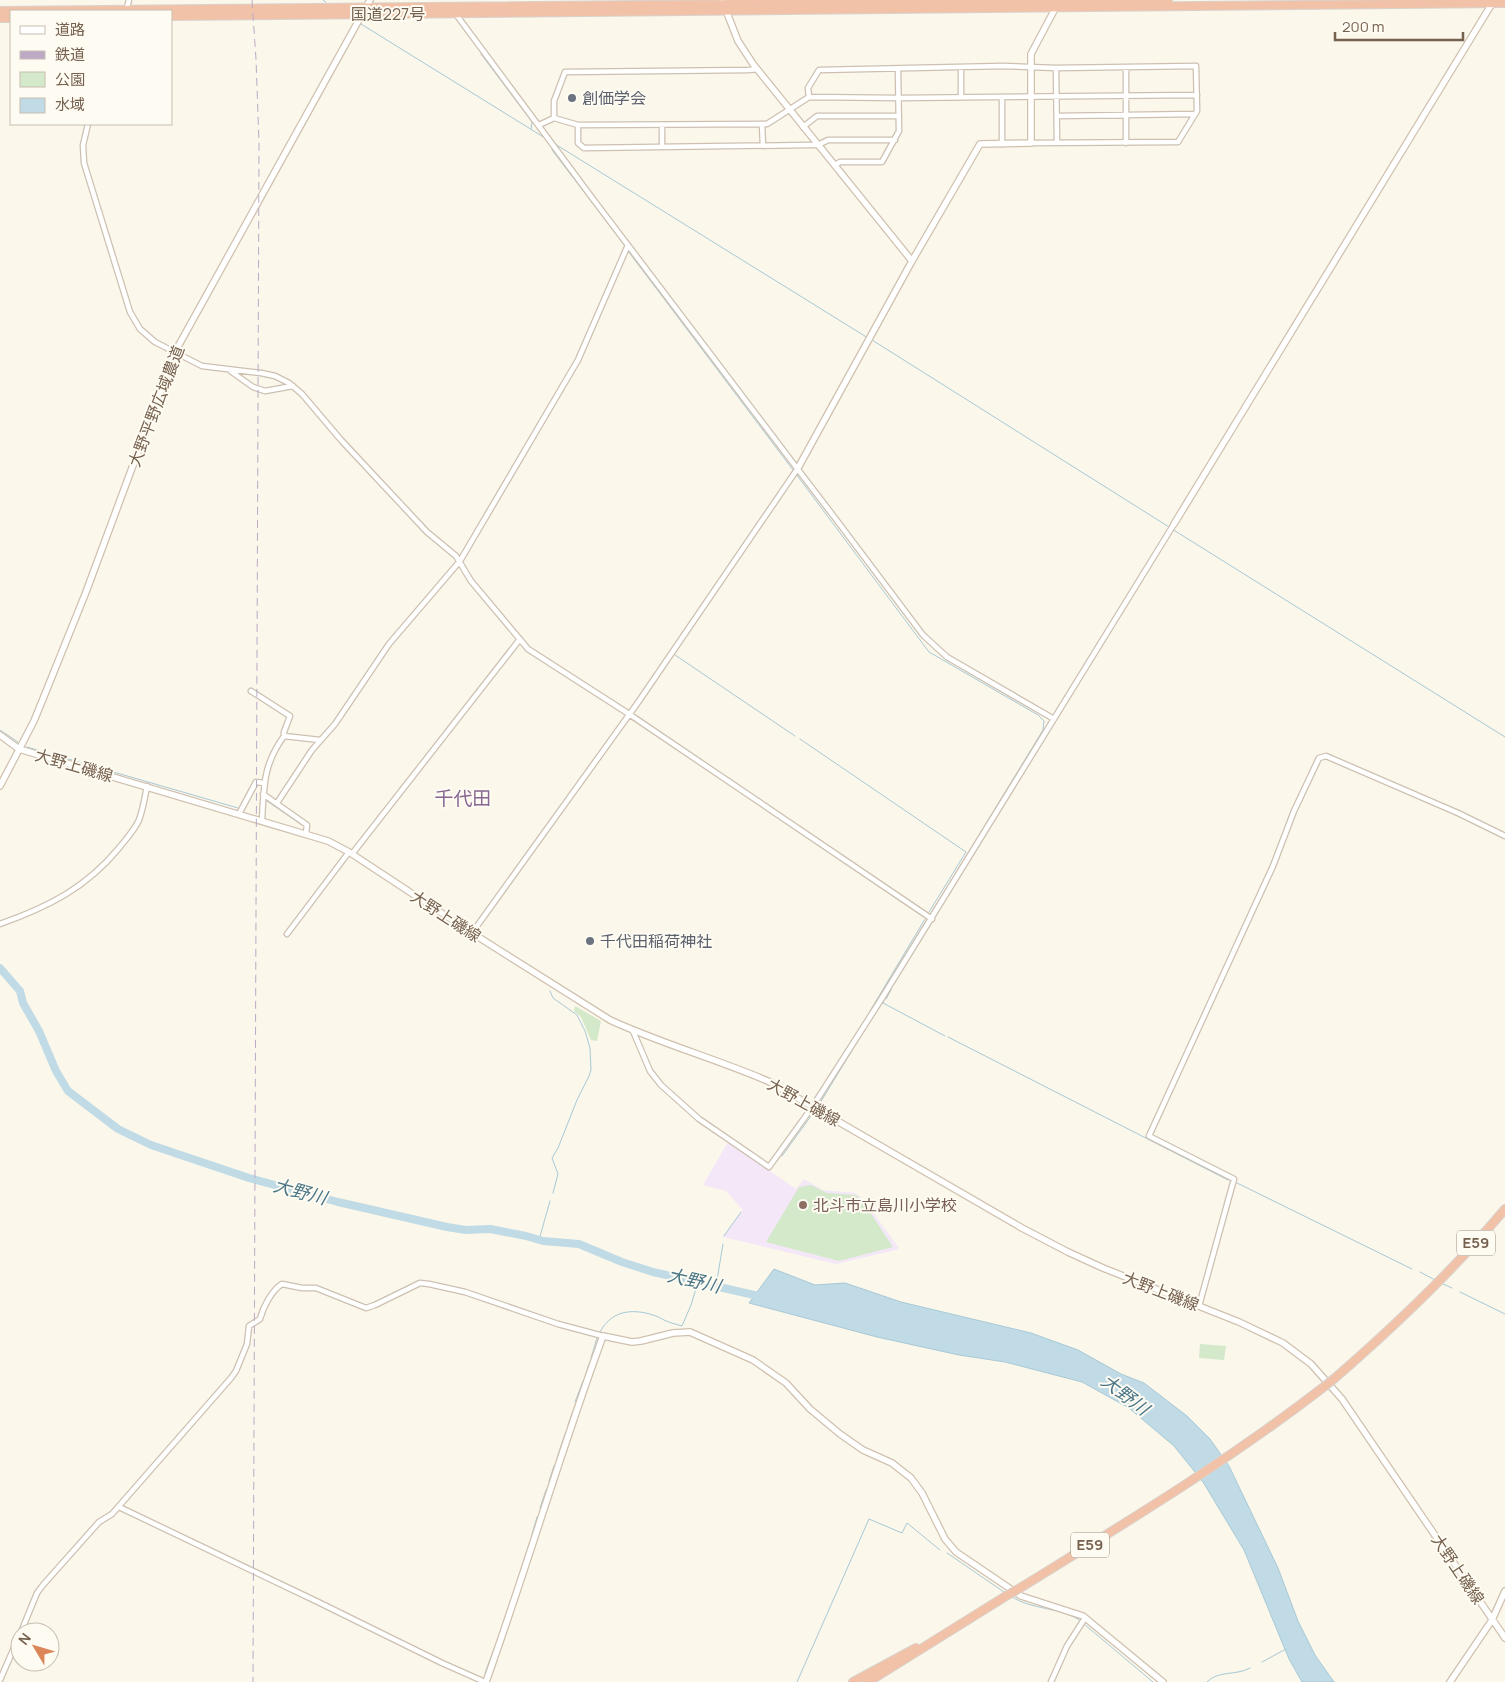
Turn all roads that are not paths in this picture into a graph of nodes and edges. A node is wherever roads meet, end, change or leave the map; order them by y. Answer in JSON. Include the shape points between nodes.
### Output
{"nodes":[{"id":1,"x":445,"y":0,"type":"edge"},
{"id":2,"x":1168,"y":0,"type":"edge"},
{"id":3,"x":1492,"y":2,"type":"edge"},
{"id":4,"x":1058,"y":3,"type":"edge"},
{"id":5,"x":1505,"y":3,"type":"edge"},
{"id":6,"x":724,"y":5,"type":"edge"},
{"id":7,"x":366,"y":7,"type":"edge"},
{"id":8,"x":172,"y":10,"type":"edge"},
{"id":9,"x":453,"y":10,"type":"junction"},
{"id":10,"x":172,"y":16,"type":"edge"},
{"id":11,"x":1031,"y":67,"type":"junction"},
{"id":12,"x":1126,"y":67,"type":"junction"},
{"id":13,"x":961,"y":68,"type":"junction"},
{"id":14,"x":1056,"y":68,"type":"junction"},
{"id":15,"x":756,"y":69,"type":"junction"},
{"id":16,"x":898,"y":69,"type":"junction"},
{"id":17,"x":1197,"y":95,"type":"junction"},
{"id":18,"x":1126,"y":96,"type":"junction"},
{"id":19,"x":809,"y":97,"type":"junction"},
{"id":20,"x":1002,"y":97,"type":"junction"},
{"id":21,"x":1031,"y":97,"type":"junction"},
{"id":22,"x":1056,"y":97,"type":"junction"},
{"id":23,"x":899,"y":98,"type":"junction"},
{"id":24,"x":961,"y":98,"type":"junction"},
{"id":25,"x":789,"y":110,"type":"junction"},
{"id":26,"x":1195,"y":114,"type":"junction"},
{"id":27,"x":1126,"y":115,"type":"junction"},
{"id":28,"x":899,"y":116,"type":"junction"},
{"id":29,"x":1057,"y":116,"type":"junction"},
{"id":30,"x":554,"y":118,"type":"junction"},
{"id":31,"x":762,"y":124,"type":"junction"},
{"id":32,"x":88,"y":125,"type":"edge"},
{"id":33,"x":539,"y":125,"type":"junction"},
{"id":34,"x":578,"y":125,"type":"junction"},
{"id":35,"x":662,"y":125,"type":"junction"},
{"id":36,"x":803,"y":127,"type":"junction"},
{"id":37,"x":895,"y":140,"type":"junction"},
{"id":38,"x":1031,"y":143,"type":"junction"},
{"id":39,"x":1056,"y":143,"type":"junction"},
{"id":40,"x":1126,"y":143,"type":"junction"},
{"id":41,"x":1002,"y":144,"type":"junction"},
{"id":42,"x":818,"y":145,"type":"junction"},
{"id":43,"x":763,"y":146,"type":"junction"},
{"id":44,"x":662,"y":147,"type":"junction"},
{"id":45,"x":834,"y":165,"type":"junction"},
{"id":46,"x":627,"y":248,"type":"junction"},
{"id":47,"x":912,"y":261,"type":"junction"},
{"id":48,"x":175,"y":352,"type":"junction"},
{"id":49,"x":228,"y":369,"type":"junction"},
{"id":50,"x":294,"y":386,"type":"junction"},
{"id":51,"x":798,"y":468,"type":"junction"},
{"id":52,"x":1174,"y":524,"type":"joint"},
{"id":53,"x":460,"y":561,"type":"junction"},
{"id":54,"x":520,"y":639,"type":"junction"},
{"id":55,"x":251,"y":691,"type":"dead end"},
{"id":56,"x":629,"y":714,"type":"junction"},
{"id":57,"x":1054,"y":719,"type":"junction"},
{"id":58,"x":0,"y":735,"type":"edge"},
{"id":59,"x":284,"y":736,"type":"junction"},
{"id":60,"x":320,"y":740,"type":"junction"},
{"id":61,"x":19,"y":749,"type":"junction"},
{"id":62,"x":264,"y":783,"type":"junction"},
{"id":63,"x":0,"y":786,"type":"edge"},
{"id":64,"x":147,"y":786,"type":"junction"},
{"id":65,"x":263,"y":794,"type":"junction"},
{"id":66,"x":277,"y":803,"type":"junction"},
{"id":67,"x":239,"y":814,"type":"junction"},
{"id":68,"x":262,"y":820,"type":"junction"},
{"id":69,"x":306,"y":833,"type":"junction"},
{"id":70,"x":1505,"y":836,"type":"edge"},
{"id":71,"x":350,"y":853,"type":"junction"},
{"id":72,"x":932,"y":919,"type":"junction"},
{"id":73,"x":0,"y":924,"type":"edge"},
{"id":74,"x":472,"y":933,"type":"junction"},
{"id":75,"x":286,"y":934,"type":"dead end"},
{"id":76,"x":633,"y":1030,"type":"junction"},
{"id":77,"x":813,"y":1106,"type":"junction"},
{"id":78,"x":1505,"y":1209,"type":"edge"},
{"id":79,"x":1199,"y":1306,"type":"junction"},
{"id":80,"x":603,"y":1336,"type":"junction"},
{"id":81,"x":119,"y":1507,"type":"junction"},
{"id":82,"x":1505,"y":1591,"type":"edge"},
{"id":83,"x":968,"y":1620,"type":"junction"},
{"id":84,"x":1492,"y":1620,"type":"junction"},
{"id":85,"x":1083,"y":1621,"type":"junction"},
{"id":86,"x":25,"y":1622,"type":"edge"},
{"id":87,"x":1505,"y":1638,"type":"edge"},
{"id":88,"x":10,"y":1656,"type":"edge"},
{"id":89,"x":0,"y":1680,"type":"edge"},
{"id":90,"x":486,"y":1682,"type":"edge"},
{"id":91,"x":853,"y":1682,"type":"edge"},
{"id":92,"x":868,"y":1682,"type":"edge"},
{"id":93,"x":1050,"y":1682,"type":"edge"},
{"id":94,"x":1162,"y":1682,"type":"edge"},
{"id":95,"x":1450,"y":1682,"type":"edge"}],
"edges":[{"from":1,"to":9,"type":"street"},
{"from":2,"to":4,"type":"highway","name":"国道227号"},
{"from":3,"to":4,"type":"highway","name":"国道227号"},
{"from":3,"to":5,"type":"highway","name":"国道227号"},
{"from":3,"to":52,"type":"street"},
{"from":4,"to":6,"type":"highway","name":"国道227号"},
{"from":4,"to":11,"type":"street","via":[[1030,54]]},
{"from":6,"to":9,"type":"highway","name":"国道227号"},
{"from":6,"to":15,"type":"street","via":[[742,48]]},
{"from":7,"to":8,"type":"highway","name":"国道227号"},
{"from":7,"to":9,"type":"highway","name":"国道227号"},
{"from":7,"to":10,"type":"highway","name":"国道227号"},
{"from":7,"to":48,"type":"street","name":"大野平野広域農道"},
{"from":9,"to":33,"type":"street"},
{"from":11,"to":13,"type":"street"},
{"from":11,"to":14,"type":"street"},
{"from":11,"to":21,"type":"street"},
{"from":12,"to":14,"type":"street"},
{"from":12,"to":17,"type":"street","via":[[1196,66]]},
{"from":12,"to":18,"type":"street"},
{"from":13,"to":16,"type":"street"},
{"from":13,"to":24,"type":"street"},
{"from":14,"to":22,"type":"street"},
{"from":15,"to":25,"type":"street"},
{"from":15,"to":30,"type":"street","via":[[565,72],[554,101]]},
{"from":16,"to":19,"type":"street","via":[[819,70],[808,88]]},
{"from":16,"to":23,"type":"street"},
{"from":17,"to":18,"type":"street"},
{"from":17,"to":26,"type":"street"},
{"from":18,"to":22,"type":"street"},
{"from":18,"to":27,"type":"street"},
{"from":19,"to":23,"type":"street"},
{"from":19,"to":25,"type":"street"},
{"from":20,"to":21,"type":"street"},
{"from":20,"to":24,"type":"street"},
{"from":20,"to":41,"type":"street"},
{"from":21,"to":22,"type":"street"},
{"from":21,"to":38,"type":"street"},
{"from":22,"to":29,"type":"street"},
{"from":23,"to":24,"type":"street"},
{"from":23,"to":28,"type":"street"},
{"from":25,"to":31,"type":"street"},
{"from":25,"to":36,"type":"street"},
{"from":26,"to":27,"type":"street"},
{"from":26,"to":40,"type":"street","via":[[1178,142]]},
{"from":27,"to":29,"type":"street"},
{"from":27,"to":40,"type":"street"},
{"from":28,"to":36,"type":"street","via":[[817,116]]},
{"from":28,"to":37,"type":"street"},
{"from":29,"to":39,"type":"street"},
{"from":30,"to":33,"type":"street"},
{"from":30,"to":34,"type":"street"},
{"from":31,"to":35,"type":"street"},
{"from":31,"to":43,"type":"street"},
{"from":32,"to":48,"type":"street","via":[[83,145],[84,163],[130,312],[145,334]]},
{"from":33,"to":46,"type":"street"},
{"from":34,"to":35,"type":"street"},
{"from":34,"to":44,"type":"street","via":[[578,144],[584,148]]},
{"from":35,"to":44,"type":"street"},
{"from":36,"to":42,"type":"street"},
{"from":37,"to":42,"type":"street","via":[[828,140]]},
{"from":37,"to":45,"type":"street","via":[[882,162],[840,162]]},
{"from":38,"to":39,"type":"street"},
{"from":38,"to":41,"type":"street"},
{"from":39,"to":40,"type":"street"},
{"from":41,"to":47,"type":"street","via":[[980,144]]},
{"from":42,"to":43,"type":"street"},
{"from":42,"to":45,"type":"street"},
{"from":43,"to":44,"type":"street"},
{"from":45,"to":47,"type":"street"},
{"from":46,"to":51,"type":"street"},
{"from":46,"to":53,"type":"street","via":[[578,360]]},
{"from":47,"to":51,"type":"street"},
{"from":48,"to":49,"type":"street","via":[[202,366]]},
{"from":48,"to":61,"type":"street","name":"大野平野広域農道","via":[[79,609],[34,721]]},
{"from":49,"to":50,"type":"street","via":[[276,376]]},
{"from":49,"to":50,"type":"street","via":[[265,391]]},
{"from":50,"to":53,"type":"street","via":[[362,464],[423,528]]},
{"from":51,"to":56,"type":"street"},
{"from":51,"to":57,"type":"street","via":[[931,644],[947,657]]},
{"from":52,"to":57,"type":"street"},
{"from":53,"to":54,"type":"street","via":[[471,582]]},
{"from":53,"to":60,"type":"street","via":[[389,644],[335,724]]},
{"from":54,"to":56,"type":"street","via":[[534,653]]},
{"from":54,"to":71,"type":"street"},
{"from":55,"to":59,"type":"street","via":[[290,716]]},
{"from":56,"to":72,"type":"street"},
{"from":56,"to":74,"type":"street"},
{"from":57,"to":72,"type":"street"},
{"from":58,"to":61,"type":"street"},
{"from":59,"to":60,"type":"street"},
{"from":59,"to":62,"type":"street","via":[[270,759]]},
{"from":60,"to":66,"type":"street"},
{"from":61,"to":63,"type":"street","name":"大野上磯線"},
{"from":61,"to":64,"type":"street","name":"大野上磯線"},
{"from":62,"to":65,"type":"street"},
{"from":62,"to":67,"type":"street","via":[[256,782]]},
{"from":64,"to":67,"type":"street","name":"大野上磯線"},
{"from":64,"to":73,"type":"street","via":[[134,829],[97,872],[84,884],[39,909]]},
{"from":65,"to":66,"type":"street"},
{"from":65,"to":68,"type":"street"},
{"from":66,"to":69,"type":"street","via":[[308,825]]},
{"from":67,"to":68,"type":"street","name":"大野上磯線"},
{"from":68,"to":69,"type":"street","name":"大野上磯線"},
{"from":69,"to":71,"type":"street","name":"大野上磯線"},
{"from":70,"to":79,"type":"street","via":[[1326,756],[1319,758],[1149,1136],[1234,1179]]},
{"from":71,"to":74,"type":"street","name":"大野上磯線"},
{"from":71,"to":75,"type":"street"},
{"from":72,"to":77,"type":"street"},
{"from":74,"to":76,"type":"street","name":"大野上磯線","via":[[593,1010]]},
{"from":76,"to":77,"type":"street","name":"大野上磯線","via":[[770,1082]]},
{"from":76,"to":77,"type":"street","via":[[650,1071],[661,1085],[699,1119],[769,1166]]},
{"from":77,"to":79,"type":"street","name":"大野上磯線","via":[[1046,1241],[1103,1268]]},
{"from":78,"to":83,"type":"highway","number":"E59","bridge":true,"via":[[1446,1275],[1382,1337],[1258,1437],[1160,1502]]},
{"from":79,"to":84,"type":"street","name":"大野上磯線","via":[[1283,1343],[1323,1376],[1342,1399]]},
{"from":80,"to":81,"type":"street","via":[[430,1284],[420,1283],[366,1308],[316,1288],[282,1284],[273,1293],[260,1319],[250,1326],[247,1344],[231,1378]]},
{"from":80,"to":85,"type":"street","via":[[641,1342],[690,1332],[753,1360],[786,1383],[840,1434],[863,1450],[892,1463],[911,1478],[945,1539],[956,1552],[1020,1596],[1077,1614]]},
{"from":80,"to":90,"type":"street"},
{"from":81,"to":86,"type":"street","via":[[99,1522],[43,1585]]},
{"from":81,"to":90,"type":"street"},
{"from":82,"to":84,"type":"street"},
{"from":83,"to":91,"type":"highway","number":"E59"},
{"from":83,"to":92,"type":"highway","number":"E59"},
{"from":84,"to":87,"type":"street","name":"大野上磯線"},
{"from":84,"to":95,"type":"street"},
{"from":85,"to":93,"type":"street"},
{"from":85,"to":94,"type":"street"},
{"from":88,"to":89,"type":"street"}]}
